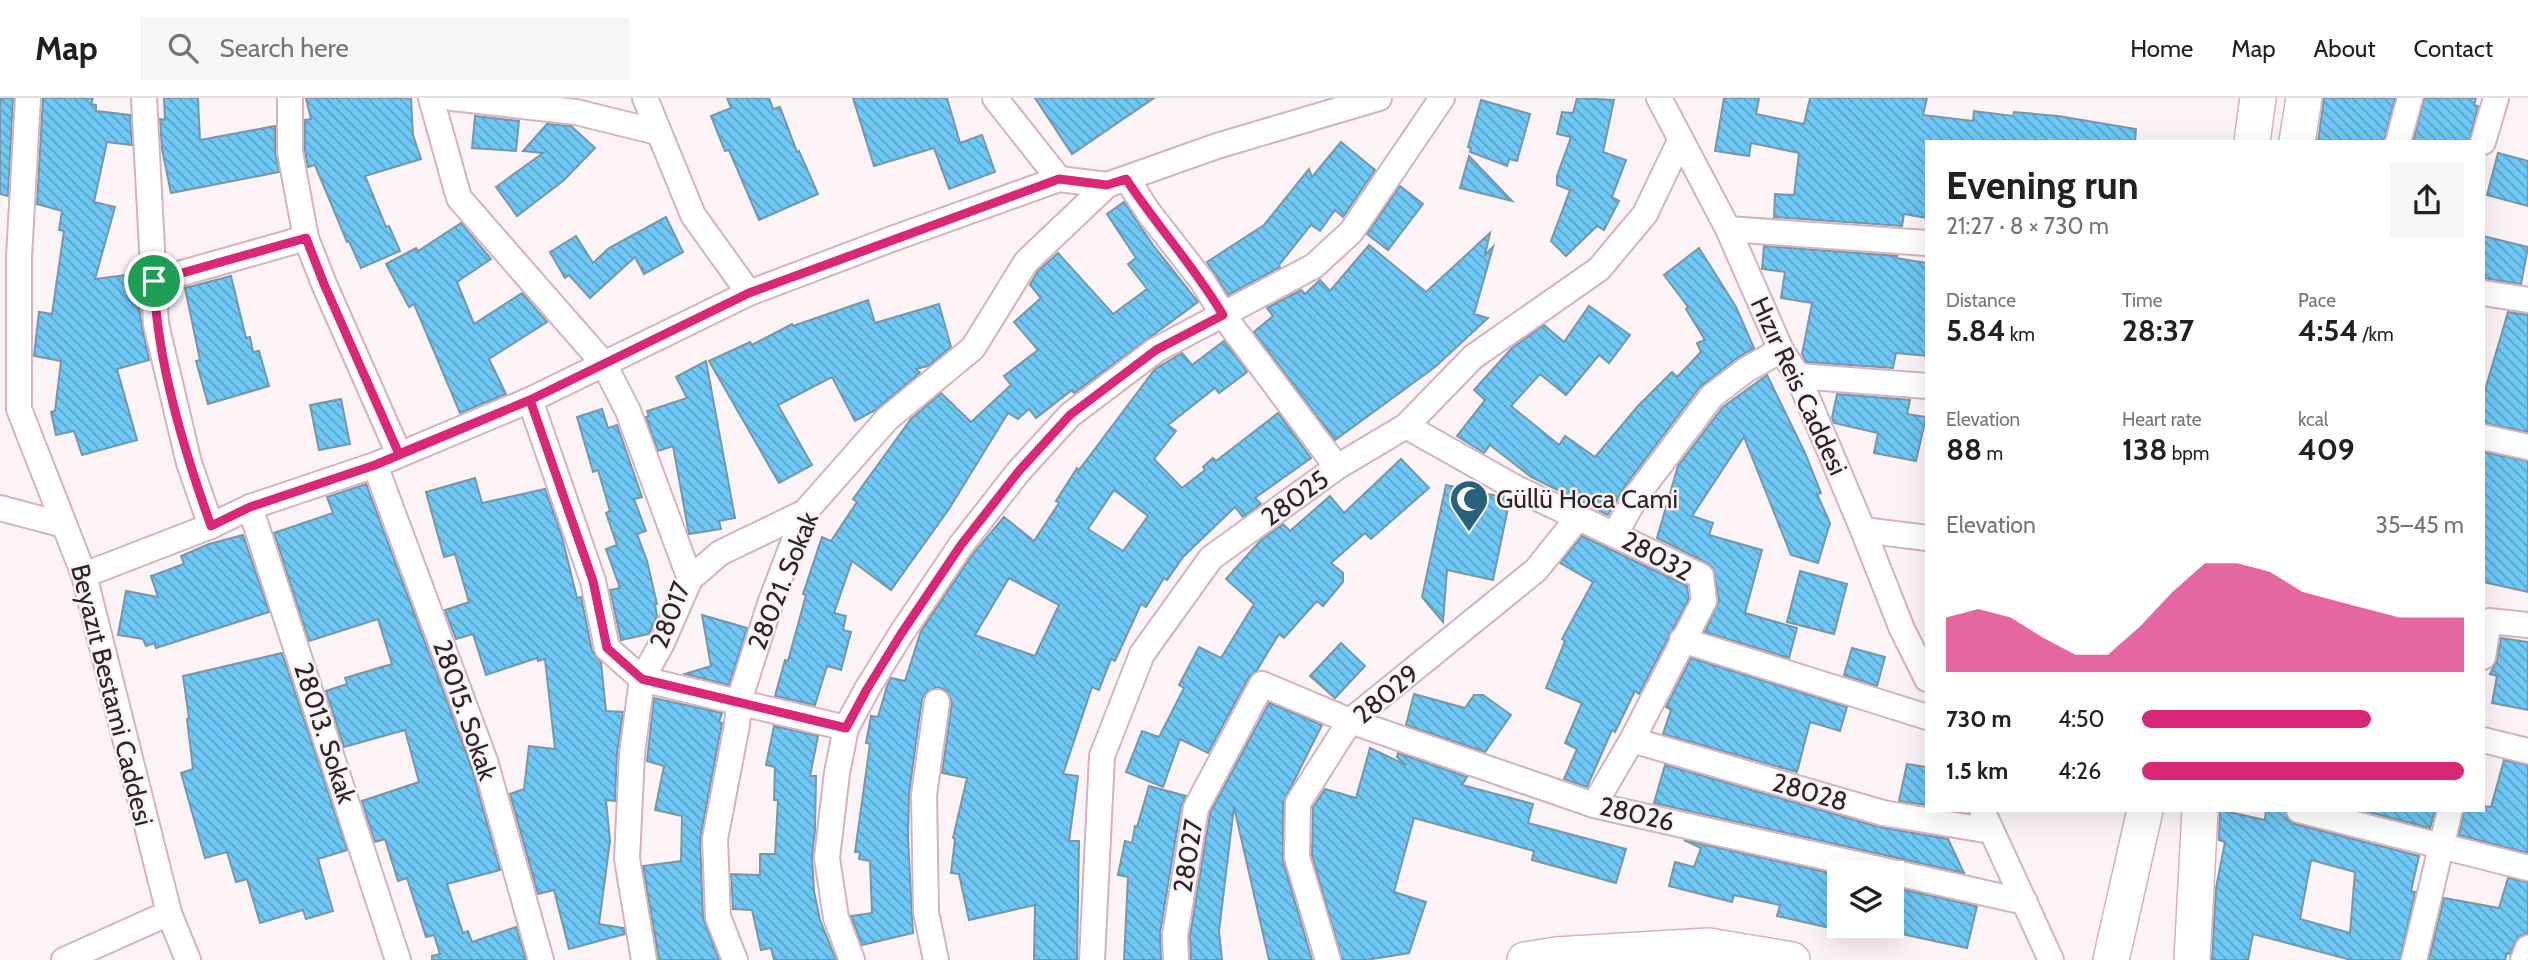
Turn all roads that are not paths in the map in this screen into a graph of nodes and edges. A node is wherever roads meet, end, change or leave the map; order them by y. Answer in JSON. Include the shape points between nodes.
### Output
{"nodes":[{"id":1,"x":28,"y":98,"type":"edge"},
{"id":2,"x":144,"y":98,"type":"edge"},
{"id":3,"x":290,"y":98,"type":"edge"},
{"id":4,"x":430,"y":98,"type":"edge"},
{"id":5,"x":452,"y":98,"type":"edge"},
{"id":6,"x":645,"y":98,"type":"edge"},
{"id":7,"x":995,"y":98,"type":"edge"},
{"id":8,"x":1380,"y":98,"type":"edge"},
{"id":9,"x":1442,"y":98,"type":"edge"},
{"id":10,"x":1659,"y":98,"type":"edge"},
{"id":11,"x":2258,"y":98,"type":"edge"},
{"id":12,"x":2304,"y":98,"type":"edge"},
{"id":13,"x":2410,"y":98,"type":"edge"},
{"id":14,"x":2496,"y":98,"type":"edge"},
{"id":15,"x":575,"y":105,"type":"edge"},
{"id":16,"x":1317,"y":107,"type":"edge"},
{"id":17,"x":657,"y":132,"type":"junction"},
{"id":18,"x":2252,"y":140,"type":"edge"},
{"id":19,"x":2297,"y":140,"type":"edge"},
{"id":20,"x":2399,"y":140,"type":"edge"},
{"id":21,"x":2484,"y":140,"type":"edge"},
{"id":22,"x":1681,"y":141,"type":"junction"},
{"id":23,"x":1059,"y":179,"type":"junction"},
{"id":24,"x":1117,"y":182,"type":"junction"},
{"id":25,"x":1728,"y":229,"type":"junction"},
{"id":26,"x":306,"y":238,"type":"junction"},
{"id":27,"x":1925,"y":243,"type":"edge"},
{"id":28,"x":154,"y":281,"type":"junction"},
{"id":29,"x":749,"y":293,"type":"junction"},
{"id":30,"x":2485,"y":300,"type":"edge"},
{"id":31,"x":2528,"y":300,"type":"edge"},
{"id":32,"x":1223,"y":315,"type":"junction"},
{"id":33,"x":1781,"y":350,"type":"junction"},
{"id":34,"x":604,"y":364,"type":"junction"},
{"id":35,"x":1798,"y":376,"type":"junction"},
{"id":36,"x":1925,"y":386,"type":"edge"},
{"id":37,"x":530,"y":400,"type":"junction"},
{"id":38,"x":1406,"y":426,"type":"junction"},
{"id":39,"x":2485,"y":437,"type":"edge"},
{"id":40,"x":2528,"y":447,"type":"edge"},
{"id":41,"x":399,"y":454,"type":"junction"},
{"id":42,"x":375,"y":465,"type":"junction"},
{"id":43,"x":1337,"y":467,"type":"junction"},
{"id":44,"x":250,"y":507,"type":"junction"},
{"id":45,"x":0,"y":508,"type":"edge"},
{"id":46,"x":805,"y":512,"type":"junction"},
{"id":47,"x":1577,"y":519,"type":"junction"},
{"id":48,"x":64,"y":525,"type":"junction"},
{"id":49,"x":211,"y":526,"type":"junction"},
{"id":50,"x":1863,"y":530,"type":"junction"},
{"id":51,"x":1615,"y":534,"type":"junction"},
{"id":52,"x":1925,"y":538,"type":"edge"},
{"id":53,"x":85,"y":575,"type":"junction"},
{"id":54,"x":690,"y":579,"type":"junction"},
{"id":55,"x":2528,"y":625,"type":"edge"},
{"id":56,"x":1682,"y":640,"type":"junction"},
{"id":57,"x":2485,"y":645,"type":"edge"},
{"id":58,"x":1924,"y":668,"type":"edge"},
{"id":59,"x":642,"y":679,"type":"junction"},
{"id":60,"x":1262,"y":684,"type":"joint"},
{"id":61,"x":739,"y":701,"type":"junction"},
{"id":62,"x":937,"y":702,"type":"dead end"},
{"id":63,"x":1925,"y":716,"type":"edge"},
{"id":64,"x":1350,"y":721,"type":"junction"},
{"id":65,"x":846,"y":728,"type":"junction"},
{"id":66,"x":1632,"y":740,"type":"junction"},
{"id":67,"x":2485,"y":740,"type":"edge"},
{"id":68,"x":2528,"y":751,"type":"edge"},
{"id":69,"x":1594,"y":805,"type":"junction"},
{"id":70,"x":2145,"y":812,"type":"edge"},
{"id":71,"x":2200,"y":812,"type":"edge"},
{"id":72,"x":2307,"y":812,"type":"edge"},
{"id":73,"x":2449,"y":812,"type":"edge"},
{"id":74,"x":1986,"y":821,"type":"edge"},
{"id":75,"x":2440,"y":847,"type":"junction"},
{"id":76,"x":2528,"y":868,"type":"edge"},
{"id":77,"x":2025,"y":902,"type":"junction"},
{"id":78,"x":169,"y":914,"type":"junction"},
{"id":79,"x":2528,"y":948,"type":"edge"},
{"id":80,"x":64,"y":960,"type":"edge"},
{"id":81,"x":188,"y":960,"type":"edge"},
{"id":82,"x":398,"y":960,"type":"edge"},
{"id":83,"x":541,"y":960,"type":"edge"},
{"id":84,"x":644,"y":960,"type":"edge"},
{"id":85,"x":735,"y":960,"type":"edge"},
{"id":86,"x":852,"y":960,"type":"edge"},
{"id":87,"x":936,"y":960,"type":"edge"},
{"id":88,"x":1092,"y":960,"type":"edge"},
{"id":89,"x":1176,"y":960,"type":"edge"},
{"id":90,"x":1328,"y":960,"type":"edge"},
{"id":91,"x":1525,"y":960,"type":"edge"},
{"id":92,"x":1792,"y":960,"type":"edge"},
{"id":93,"x":2050,"y":960,"type":"edge"},
{"id":94,"x":2111,"y":960,"type":"edge"},
{"id":95,"x":2192,"y":960,"type":"edge"},
{"id":96,"x":2414,"y":960,"type":"edge"},
{"id":97,"x":2524,"y":960,"type":"edge"}],
"edges":[{"from":1,"to":48,"type":"street","name":"Beyazıt Bestami Caddesi","via":[[19,257],[19,409]]},
{"from":2,"to":28,"type":"street"},
{"from":3,"to":26,"type":"street","via":[[290,152]]},
{"from":4,"to":34,"type":"street","name":"28017","via":[[459,198]]},
{"from":5,"to":15,"type":"street"},
{"from":6,"to":17,"type":"street"},
{"from":7,"to":23,"type":"street"},
{"from":8,"to":16,"type":"street"},
{"from":9,"to":32,"type":"street","via":[[1351,232],[1314,266]]},
{"from":10,"to":22,"type":"street","name":"Hızır Reis Caddesi"},
{"from":11,"to":18,"type":"main road"},
{"from":12,"to":19,"type":"main road"},
{"from":13,"to":20,"type":"street"},
{"from":14,"to":21,"type":"street"},
{"from":15,"to":17,"type":"street"},
{"from":16,"to":24,"type":"street"},
{"from":17,"to":29,"type":"street","via":[[693,215]]},
{"from":22,"to":25,"type":"street","name":"Hızır Reis Caddesi"},
{"from":22,"to":38,"type":"street","name":"28025","via":[[1645,214],[1600,269],[1473,357]]},
{"from":23,"to":24,"type":"street"},
{"from":23,"to":29,"type":"street"},
{"from":24,"to":32,"type":"street","via":[[1149,214]]},
{"from":24,"to":46,"type":"street","name":"28021. Sokak","via":[[1026,262],[973,348],[887,419]]},
{"from":25,"to":27,"type":"street"},
{"from":25,"to":33,"type":"street","name":"Hızır Reis Caddesi"},
{"from":26,"to":28,"type":"street"},
{"from":26,"to":41,"type":"street"},
{"from":28,"to":49,"type":"street","via":[[156,324],[189,463]]},
{"from":29,"to":34,"type":"street"},
{"from":30,"to":31,"type":"street"},
{"from":32,"to":43,"type":"street"},
{"from":32,"to":65,"type":"street","via":[[1156,350],[1070,415],[961,545]]},
{"from":33,"to":35,"type":"street","name":"Hızır Reis Caddesi"},
{"from":33,"to":51,"type":"street","via":[[1712,396],[1637,495]]},
{"from":34,"to":37,"type":"street"},
{"from":34,"to":54,"type":"street","name":"28017","via":[[628,411]]},
{"from":35,"to":36,"type":"street"},
{"from":35,"to":50,"type":"street","name":"Hızır Reis Caddesi"},
{"from":37,"to":41,"type":"street"},
{"from":37,"to":59,"type":"street","via":[[593,581],[607,648]]},
{"from":38,"to":43,"type":"street","name":"28025"},
{"from":38,"to":47,"type":"street","name":"28032"},
{"from":39,"to":40,"type":"street"},
{"from":41,"to":42,"type":"street"},
{"from":42,"to":44,"type":"street"},
{"from":42,"to":83,"type":"street","name":"28015. Sokak","via":[[485,761]]},
{"from":43,"to":88,"type":"street","name":"28025","via":[[1211,558],[1142,654],[1102,756]]},
{"from":44,"to":49,"type":"street"},
{"from":44,"to":82,"type":"street","name":"28013. Sokak"},
{"from":45,"to":48,"type":"street"},
{"from":46,"to":54,"type":"street","via":[[720,553]]},
{"from":46,"to":61,"type":"street","name":"28021. Sokak"},
{"from":47,"to":51,"type":"street","name":"28032"},
{"from":47,"to":64,"type":"street","name":"28029","via":[[1536,570]]},
{"from":48,"to":53,"type":"street","name":"Beyazıt Bestami Caddesi"},
{"from":49,"to":53,"type":"street"},
{"from":50,"to":52,"type":"street"},
{"from":50,"to":58,"type":"street","name":"Hızır Reis Caddesi","via":[[1902,629]]},
{"from":51,"to":56,"type":"street","name":"28032","via":[[1700,576],[1704,601]]},
{"from":53,"to":78,"type":"street","name":"Beyazıt Bestami Caddesi"},
{"from":54,"to":59,"type":"street","name":"28017"},
{"from":55,"to":57,"type":"street","via":[[2489,621]]},
{"from":56,"to":63,"type":"street"},
{"from":56,"to":66,"type":"street"},
{"from":59,"to":61,"type":"street"},
{"from":59,"to":84,"type":"street","name":"28017","via":[[632,754],[627,859]]},
{"from":60,"to":64,"type":"street","name":"28026"},
{"from":60,"to":89,"type":"street","name":"28027","via":[[1196,808],[1175,935]]},
{"from":61,"to":65,"type":"street"},
{"from":61,"to":85,"type":"street","name":"28021. Sokak","via":[[715,839],[718,916]]},
{"from":62,"to":87,"type":"street","via":[[924,795],[926,912]]},
{"from":64,"to":69,"type":"street","name":"28026"},
{"from":64,"to":90,"type":"street","name":"28029","via":[[1298,803],[1297,857]]},
{"from":65,"to":86,"type":"street","via":[[827,858],[836,918]]},
{"from":66,"to":69,"type":"street"},
{"from":66,"to":74,"type":"street","name":"28028","via":[[1883,813]]},
{"from":67,"to":68,"type":"street"},
{"from":69,"to":77,"type":"street","name":"28026"},
{"from":70,"to":94,"type":"main road"},
{"from":71,"to":95,"type":"main road"},
{"from":72,"to":75,"type":"street"},
{"from":73,"to":75,"type":"street"},
{"from":74,"to":77,"type":"street"},
{"from":75,"to":76,"type":"street"},
{"from":75,"to":96,"type":"street"},
{"from":77,"to":93,"type":"street"},
{"from":78,"to":80,"type":"street"},
{"from":78,"to":81,"type":"street","name":"Beyazıt Bestami Caddesi"},
{"from":79,"to":97,"type":"street"},
{"from":91,"to":92,"type":"main road","via":[[1708,946]]}]}
